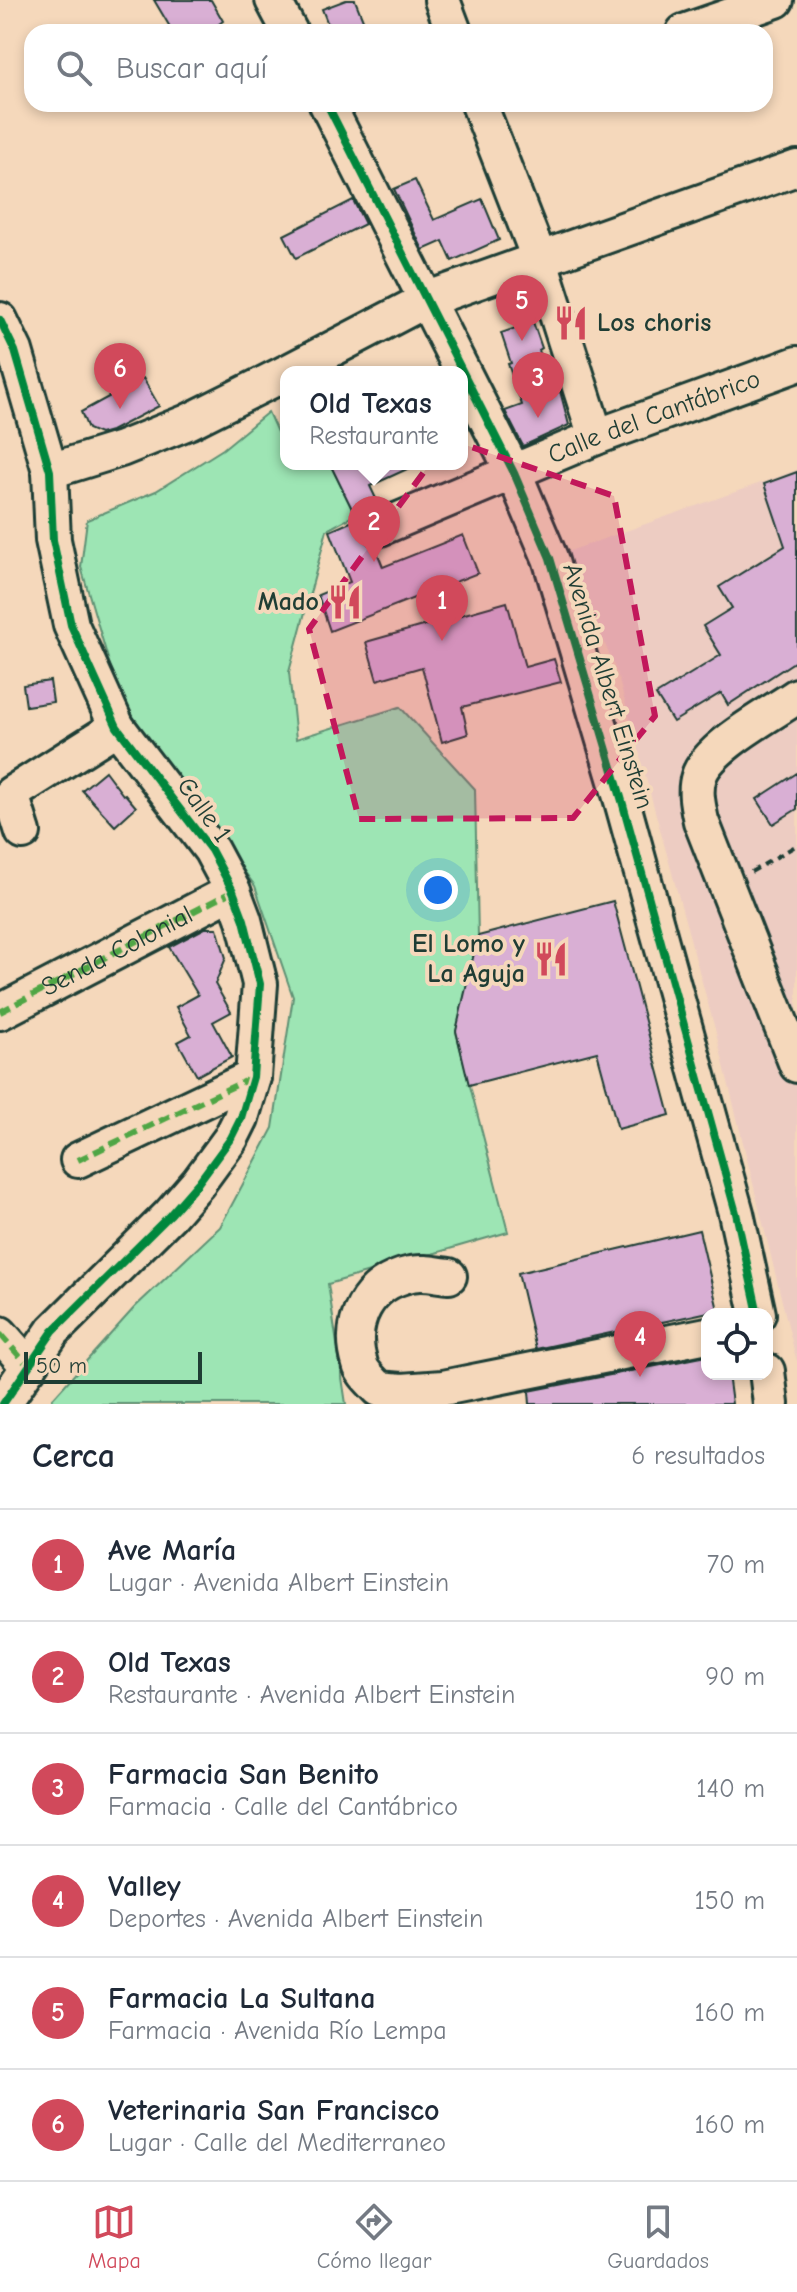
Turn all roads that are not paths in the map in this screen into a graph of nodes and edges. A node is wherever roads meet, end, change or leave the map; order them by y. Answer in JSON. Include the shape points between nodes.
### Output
{"nodes":[{"id":1,"x":273,"y":0,"type":"edge"},
{"id":2,"x":442,"y":0,"type":"edge"},
{"id":3,"x":776,"y":0,"type":"edge"},
{"id":4,"x":286,"y":24,"type":"edge"},
{"id":5,"x":451,"y":24,"type":"edge"},
{"id":6,"x":707,"y":24,"type":"edge"},
{"id":7,"x":331,"y":112,"type":"edge"},
{"id":8,"x":482,"y":112,"type":"edge"},
{"id":9,"x":797,"y":168,"type":"edge"},
{"id":10,"x":539,"y":258,"type":"junction"},
{"id":11,"x":428,"y":299,"type":"junction"},
{"id":12,"x":0,"y":320,"type":"edge"},
{"id":13,"x":797,"y":364,"type":"edge"},
{"id":14,"x":299,"y":366,"type":"edge"},
{"id":15,"x":461,"y":366,"type":"edge"},
{"id":16,"x":280,"y":376,"type":"edge"},
{"id":17,"x":468,"y":380,"type":"edge"},
{"id":18,"x":596,"y":437,"type":"junction"},
{"id":19,"x":50,"y":471,"type":"junction"},
{"id":20,"x":514,"y":473,"type":"junction"},
{"id":21,"x":380,"y":528,"type":"dead end"},
{"id":22,"x":797,"y":696,"type":"edge"},
{"id":23,"x":117,"y":727,"type":"junction"},
{"id":24,"x":23,"y":832,"type":"dead end"},
{"id":25,"x":233,"y":891,"type":"junction"},
{"id":26,"x":0,"y":1012,"type":"edge"},
{"id":27,"x":797,"y":1065,"type":"edge"},
{"id":28,"x":253,"y":1077,"type":"junction"},
{"id":29,"x":78,"y":1160,"type":"dead end"},
{"id":30,"x":449,"y":1276,"type":"dead end"},
{"id":31,"x":757,"y":1308,"type":"edge"},
{"id":32,"x":0,"y":1334,"type":"edge"},
{"id":33,"x":701,"y":1336,"type":"edge"},
{"id":34,"x":29,"y":1367,"type":"junction"},
{"id":35,"x":768,"y":1380,"type":"edge"},
{"id":36,"x":0,"y":1389,"type":"edge"},
{"id":37,"x":3,"y":1404,"type":"edge"},
{"id":38,"x":16,"y":1404,"type":"edge"},
{"id":39,"x":771,"y":1404,"type":"edge"}],
"edges":[{"from":1,"to":4,"type":"street"},
{"from":2,"to":5,"type":"street"},
{"from":3,"to":6,"type":"street"},
{"from":7,"to":11,"type":"street","name":"Avenida Albert Einstein"},
{"from":8,"to":10,"type":"street"},
{"from":9,"to":10,"type":"street"},
{"from":10,"to":11,"type":"street"},
{"from":10,"to":18,"type":"street"},
{"from":11,"to":14,"type":"street"},
{"from":11,"to":15,"type":"street","name":"Avenida Albert Einstein"},
{"from":12,"to":19,"type":"street","name":"Calle 1","via":[[15,351]]},
{"from":13,"to":18,"type":"street","name":"Calle del Cantábrico"},
{"from":16,"to":19,"type":"street","via":[[188,422]]},
{"from":17,"to":20,"type":"street","name":"Avenida Albert Einstein"},
{"from":18,"to":20,"type":"street","name":"Calle del Cantábrico"},
{"from":19,"to":23,"type":"street","name":"Calle 1","via":[[53,540],[71,625]]},
{"from":20,"to":21,"type":"street","name":"Calle del Cantábrico"},
{"from":20,"to":31,"type":"street","name":"Avenida Albert Einstein","via":[[550,558],[575,637],[736,1213]]},
{"from":22,"to":27,"type":"street","via":[[713,756],[699,775],[697,803]]},
{"from":23,"to":24,"type":"street","via":[[11,794]]},
{"from":23,"to":25,"type":"street","name":"Calle 1","via":[[211,850]]},
{"from":25,"to":26,"type":"street","name":"Senda Colonial"},
{"from":25,"to":28,"type":"street","name":"Calle 1","via":[[260,984]]},
{"from":28,"to":29,"type":"street"},
{"from":28,"to":34,"type":"street","name":"Calle 1","via":[[231,1138],[198,1183],[53,1331]]},
{"from":30,"to":33,"type":"street","via":[[414,1273],[388,1282],[365,1302],[356,1333],[360,1367],[379,1389],[443,1388]]},
{"from":32,"to":34,"type":"street"},
{"from":34,"to":36,"type":"street"},
{"from":34,"to":37,"type":"street","name":"Calle 1"},
{"from":34,"to":38,"type":"street"},
{"from":35,"to":39,"type":"street"}]}
